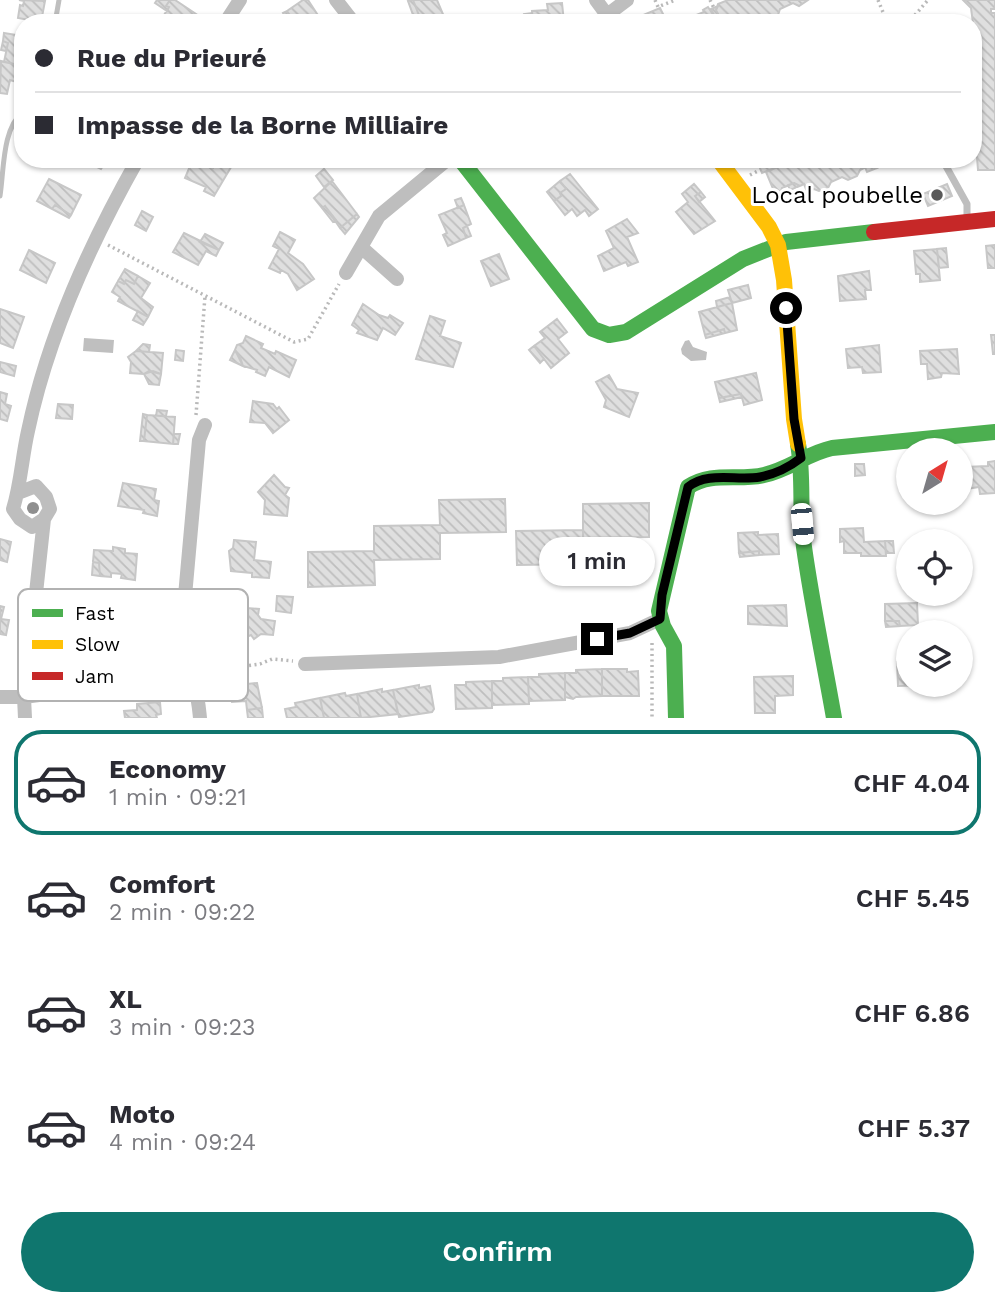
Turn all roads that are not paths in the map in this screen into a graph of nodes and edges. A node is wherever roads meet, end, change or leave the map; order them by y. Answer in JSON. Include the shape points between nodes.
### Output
{"nodes":[{"id":1,"x":336,"y":0,"type":"edge"},
{"id":2,"x":627,"y":0,"type":"edge"},
{"id":3,"x":347,"y":14,"type":"edge"},
{"id":4,"x":614,"y":14,"type":"edge"},
{"id":5,"x":133,"y":168,"type":"edge"},
{"id":6,"x":437,"y":168,"type":"edge"},
{"id":7,"x":467,"y":168,"type":"edge"},
{"id":8,"x":725,"y":168,"type":"edge"},
{"id":9,"x":947,"y":168,"type":"edge"},
{"id":10,"x":995,"y":219,"type":"edge"},
{"id":11,"x":967,"y":222,"type":"junction"},
{"id":12,"x":778,"y":245,"type":"junction"},
{"id":13,"x":361,"y":247,"type":"junction"},
{"id":14,"x":346,"y":273,"type":"road end"},
{"id":15,"x":397,"y":279,"type":"dead end"},
{"id":16,"x":205,"y":425,"type":"road end"},
{"id":17,"x":995,"y":432,"type":"edge"},
{"id":18,"x":801,"y":458,"type":"junction"},
{"id":19,"x":18,"y":493,"type":"junction"},
{"id":20,"x":44,"y":520,"type":"junction"},
{"id":21,"x":36,"y":589,"type":"edge"},
{"id":22,"x":186,"y":589,"type":"edge"},
{"id":23,"x":655,"y":622,"type":"junction"},
{"id":24,"x":305,"y":664,"type":"road end"},
{"id":25,"x":0,"y":697,"type":"edge"},
{"id":26,"x":18,"y":697,"type":"edge"},
{"id":27,"x":676,"y":718,"type":"edge"},
{"id":28,"x":834,"y":718,"type":"edge"}],
"edges":[{"from":1,"to":3,"type":"street"},
{"from":2,"to":4,"type":"street"},
{"from":5,"to":19,"type":"street","via":[[94,238],[44,371],[27,431]]},
{"from":6,"to":13,"type":"street","via":[[379,216]]},
{"from":7,"to":12,"type":"street","via":[[584,319],[604,335],[626,332],[743,259]]},
{"from":8,"to":12,"type":"street"},
{"from":9,"to":11,"type":"lane","via":[[967,204]]},
{"from":10,"to":11,"type":"street"},
{"from":11,"to":12,"type":"street"},
{"from":12,"to":18,"type":"street"},
{"from":13,"to":14,"type":"street"},
{"from":13,"to":15,"type":"street"},
{"from":16,"to":22,"type":"street","via":[[199,440]]},
{"from":17,"to":18,"type":"street","via":[[833,448]]},
{"from":18,"to":23,"type":"street","via":[[774,473],[709,478],[688,487]]},
{"from":18,"to":28,"type":"street","via":[[804,546]]},
{"from":19,"to":20,"type":"street","via":[[13,509],[20,519],[32,527]]},
{"from":19,"to":20,"type":"street","via":[[36,486],[50,509]]},
{"from":20,"to":21,"type":"street"},
{"from":23,"to":24,"type":"street","via":[[630,633],[499,657]]},
{"from":23,"to":27,"type":"street","via":[[674,646]]},
{"from":25,"to":26,"type":"street"}]}
